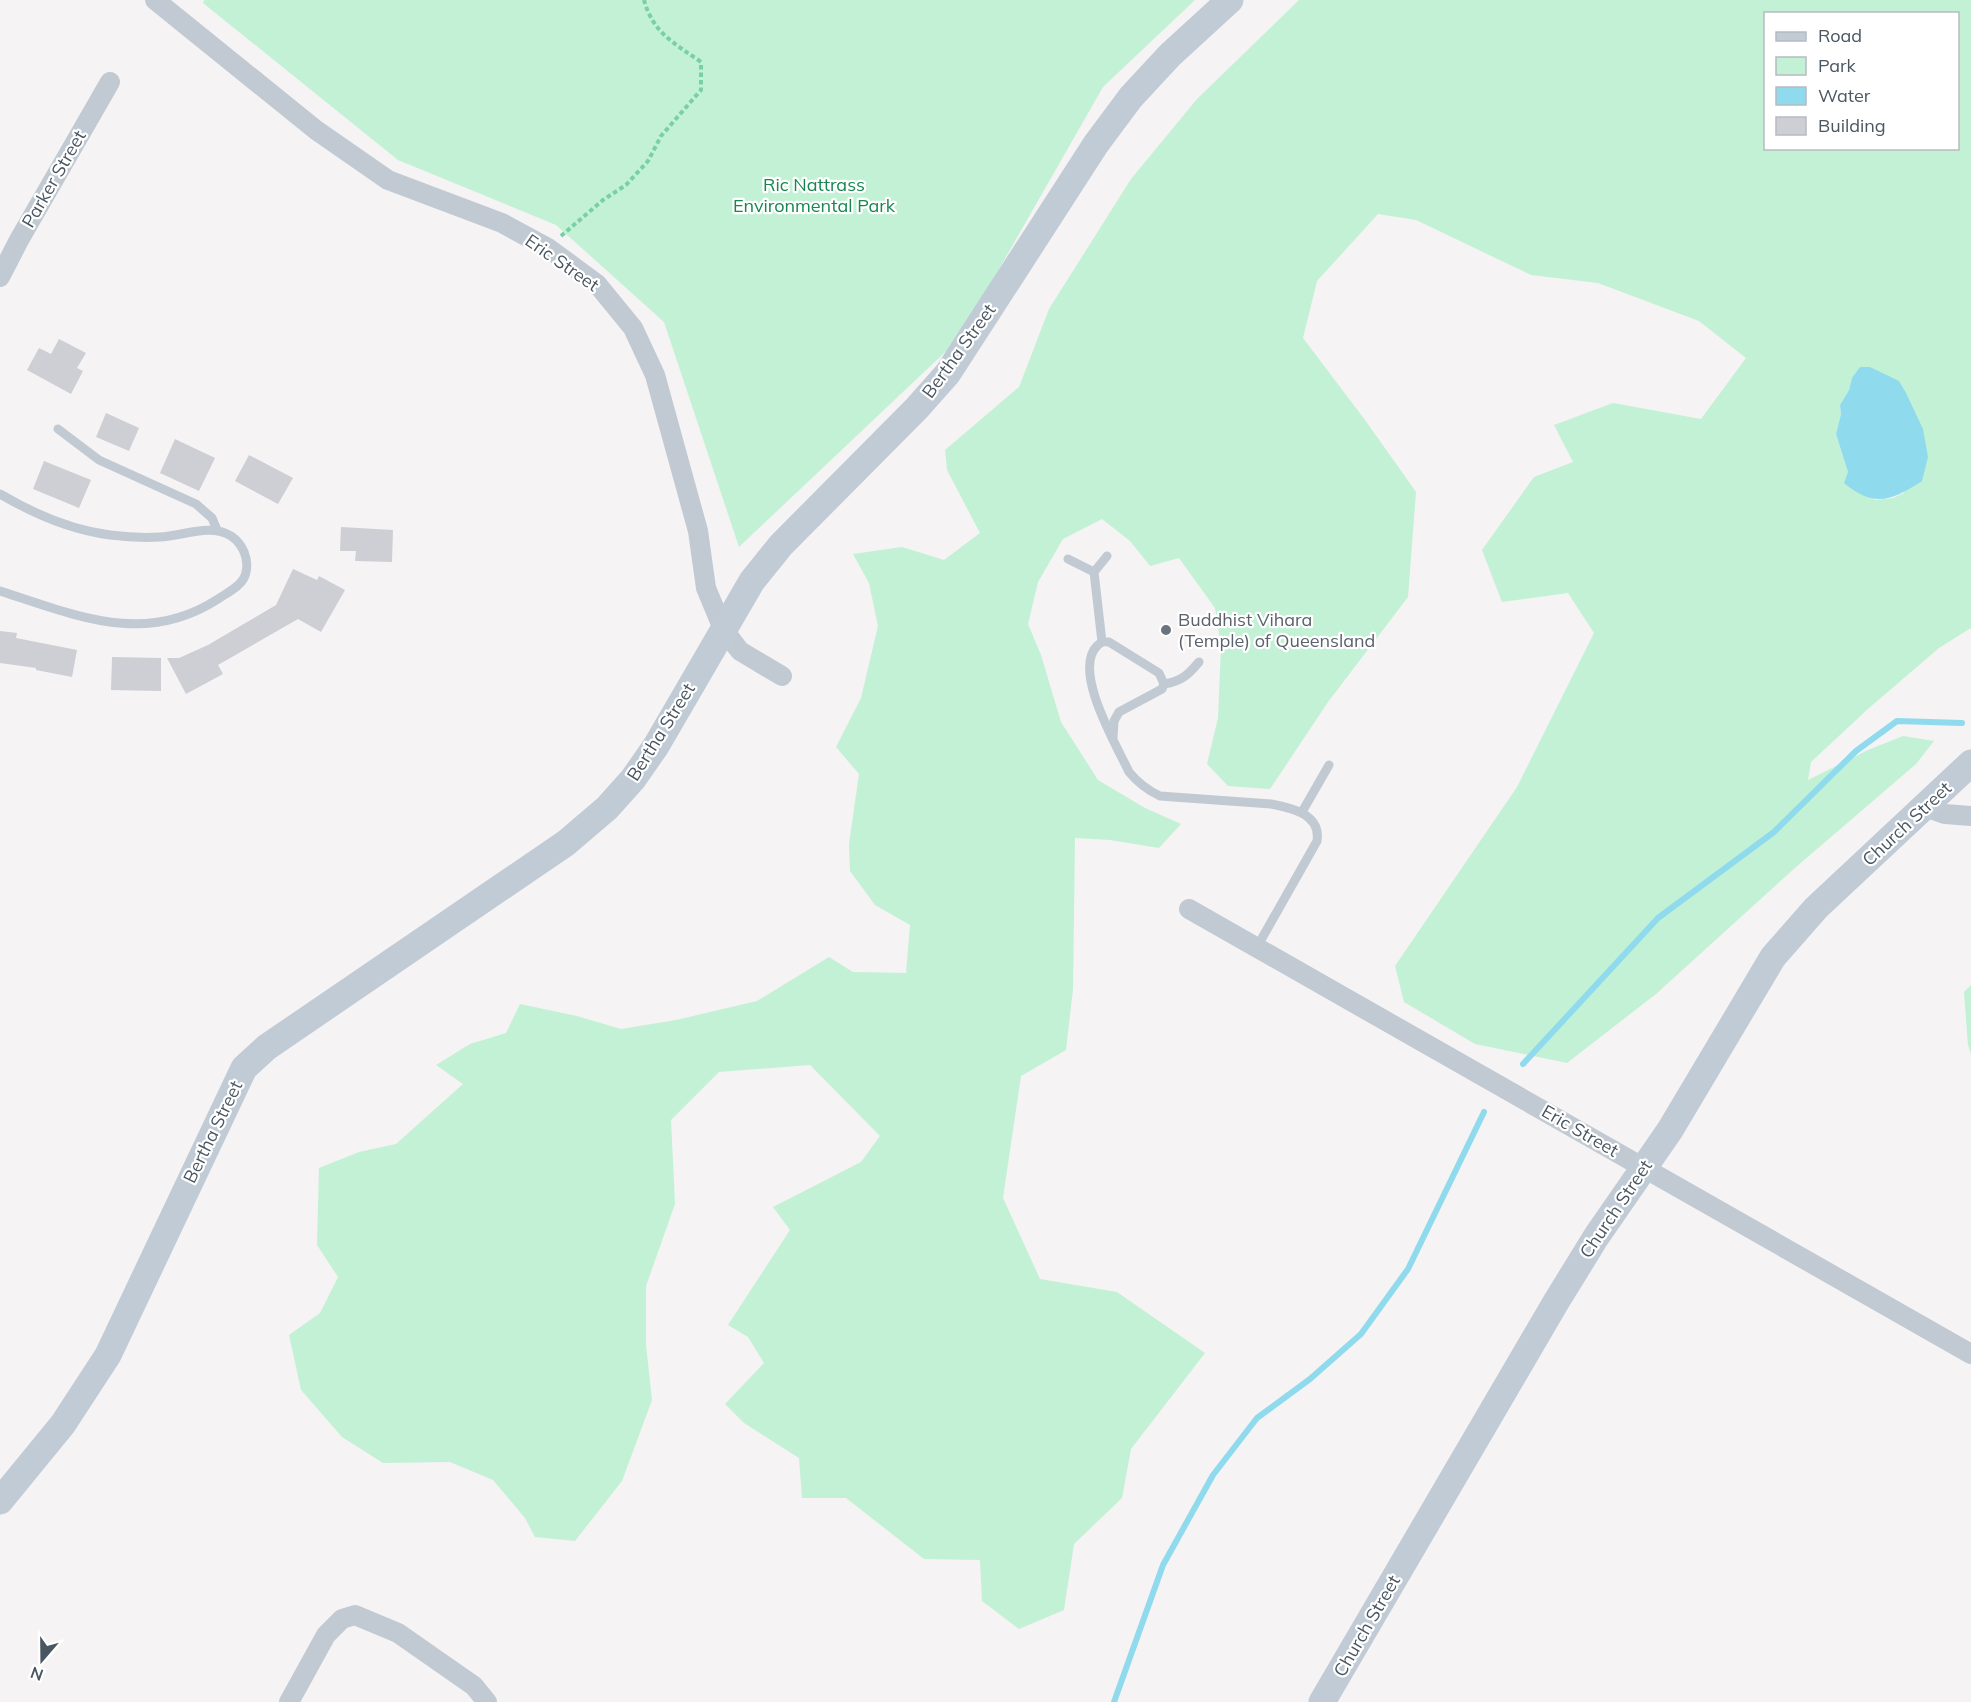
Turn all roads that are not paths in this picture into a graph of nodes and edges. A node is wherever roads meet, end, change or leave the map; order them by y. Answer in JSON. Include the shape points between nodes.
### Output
{"nodes":[{"id":1,"x":155,"y":0,"type":"edge"},
{"id":2,"x":1230,"y":0,"type":"edge"},
{"id":3,"x":110,"y":82,"type":"dead end"},
{"id":4,"x":0,"y":277,"type":"edge"},
{"id":5,"x":58,"y":429,"type":"dead end"},
{"id":6,"x":0,"y":494,"type":"edge"},
{"id":7,"x":217,"y":530,"type":"junction"},
{"id":8,"x":1107,"y":556,"type":"dead end"},
{"id":9,"x":1068,"y":559,"type":"dead end"},
{"id":10,"x":1094,"y":572,"type":"junction"},
{"id":11,"x":0,"y":591,"type":"edge"},
{"id":12,"x":723,"y":629,"type":"junction"},
{"id":13,"x":1102,"y":642,"type":"junction"},
{"id":14,"x":1199,"y":662,"type":"dead end"},
{"id":15,"x":782,"y":676,"type":"dead end"},
{"id":16,"x":1164,"y":684,"type":"junction"},
{"id":17,"x":1113,"y":738,"type":"junction"},
{"id":18,"x":1971,"y":763,"type":"edge"},
{"id":19,"x":1329,"y":765,"type":"dead end"},
{"id":20,"x":1925,"y":807,"type":"junction"},
{"id":21,"x":1302,"y":813,"type":"junction"},
{"id":22,"x":1971,"y":816,"type":"edge"},
{"id":23,"x":1189,"y":909,"type":"dead end"},
{"id":24,"x":1257,"y":947,"type":"junction"},
{"id":25,"x":1644,"y":1168,"type":"junction"},
{"id":26,"x":1971,"y":1354,"type":"edge"},
{"id":27,"x":0,"y":1500,"type":"edge"},
{"id":28,"x":289,"y":1702,"type":"edge"},
{"id":29,"x":487,"y":1702,"type":"edge"},
{"id":30,"x":1322,"y":1702,"type":"edge"}],
"edges":[{"from":1,"to":12,"type":"street","name":"Eric Street","via":[[316,130],[388,180],[502,224],[548,248],[597,284],[633,328],[655,375],[698,531],[706,588]]},
{"from":2,"to":12,"type":"street","name":"Bertha Street","via":[[1170,55],[1131,98],[1096,144],[948,373],[781,545],[752,581]]},
{"from":3,"to":4,"type":"street","name":"Parker Street"},
{"from":5,"to":7,"type":"lane","via":[[99,460],[196,504],[212,518]]},
{"from":6,"to":7,"type":"lane","via":[[55,521],[111,535],[179,536]]},
{"from":7,"to":11,"type":"lane","via":[[240,545],[248,564],[246,575],[212,602],[165,622],[120,625]]},
{"from":8,"to":10,"type":"lane"},
{"from":9,"to":10,"type":"lane"},
{"from":10,"to":13,"type":"lane"},
{"from":12,"to":15,"type":"street","name":"Eric Street","via":[[740,651]]},
{"from":12,"to":27,"type":"street","name":"Bertha Street","via":[[656,746],[607,808],[566,843],[267,1047],[244,1068],[108,1355],[63,1424]]},
{"from":13,"to":16,"type":"lane","via":[[1109,642],[1160,673]]},
{"from":13,"to":17,"type":"lane","via":[[1090,655],[1089,670],[1098,705]]},
{"from":14,"to":16,"type":"lane","via":[[1187,676]]},
{"from":16,"to":17,"type":"lane","via":[[1162,689],[1115,716]]},
{"from":17,"to":21,"type":"lane","via":[[1130,772],[1147,790],[1160,796],[1271,804]]},
{"from":18,"to":20,"type":"street","name":"Church Street"},
{"from":19,"to":21,"type":"lane"},
{"from":20,"to":22,"type":"street","via":[[1945,814]]},
{"from":20,"to":25,"type":"street","name":"Church Street","via":[[1816,908],[1773,957]]},
{"from":21,"to":24,"type":"lane","via":[[1315,826],[1317,841]]},
{"from":23,"to":24,"type":"street","name":"Eric Street"},
{"from":24,"to":25,"type":"street","name":"Eric Street"},
{"from":25,"to":26,"type":"street","name":"Eric Street"},
{"from":25,"to":30,"type":"street","name":"Church Street","via":[[1562,1293]]},
{"from":28,"to":29,"type":"street","via":[[326,1635],[342,1619],[356,1615],[398,1633],[474,1686]]}]}
